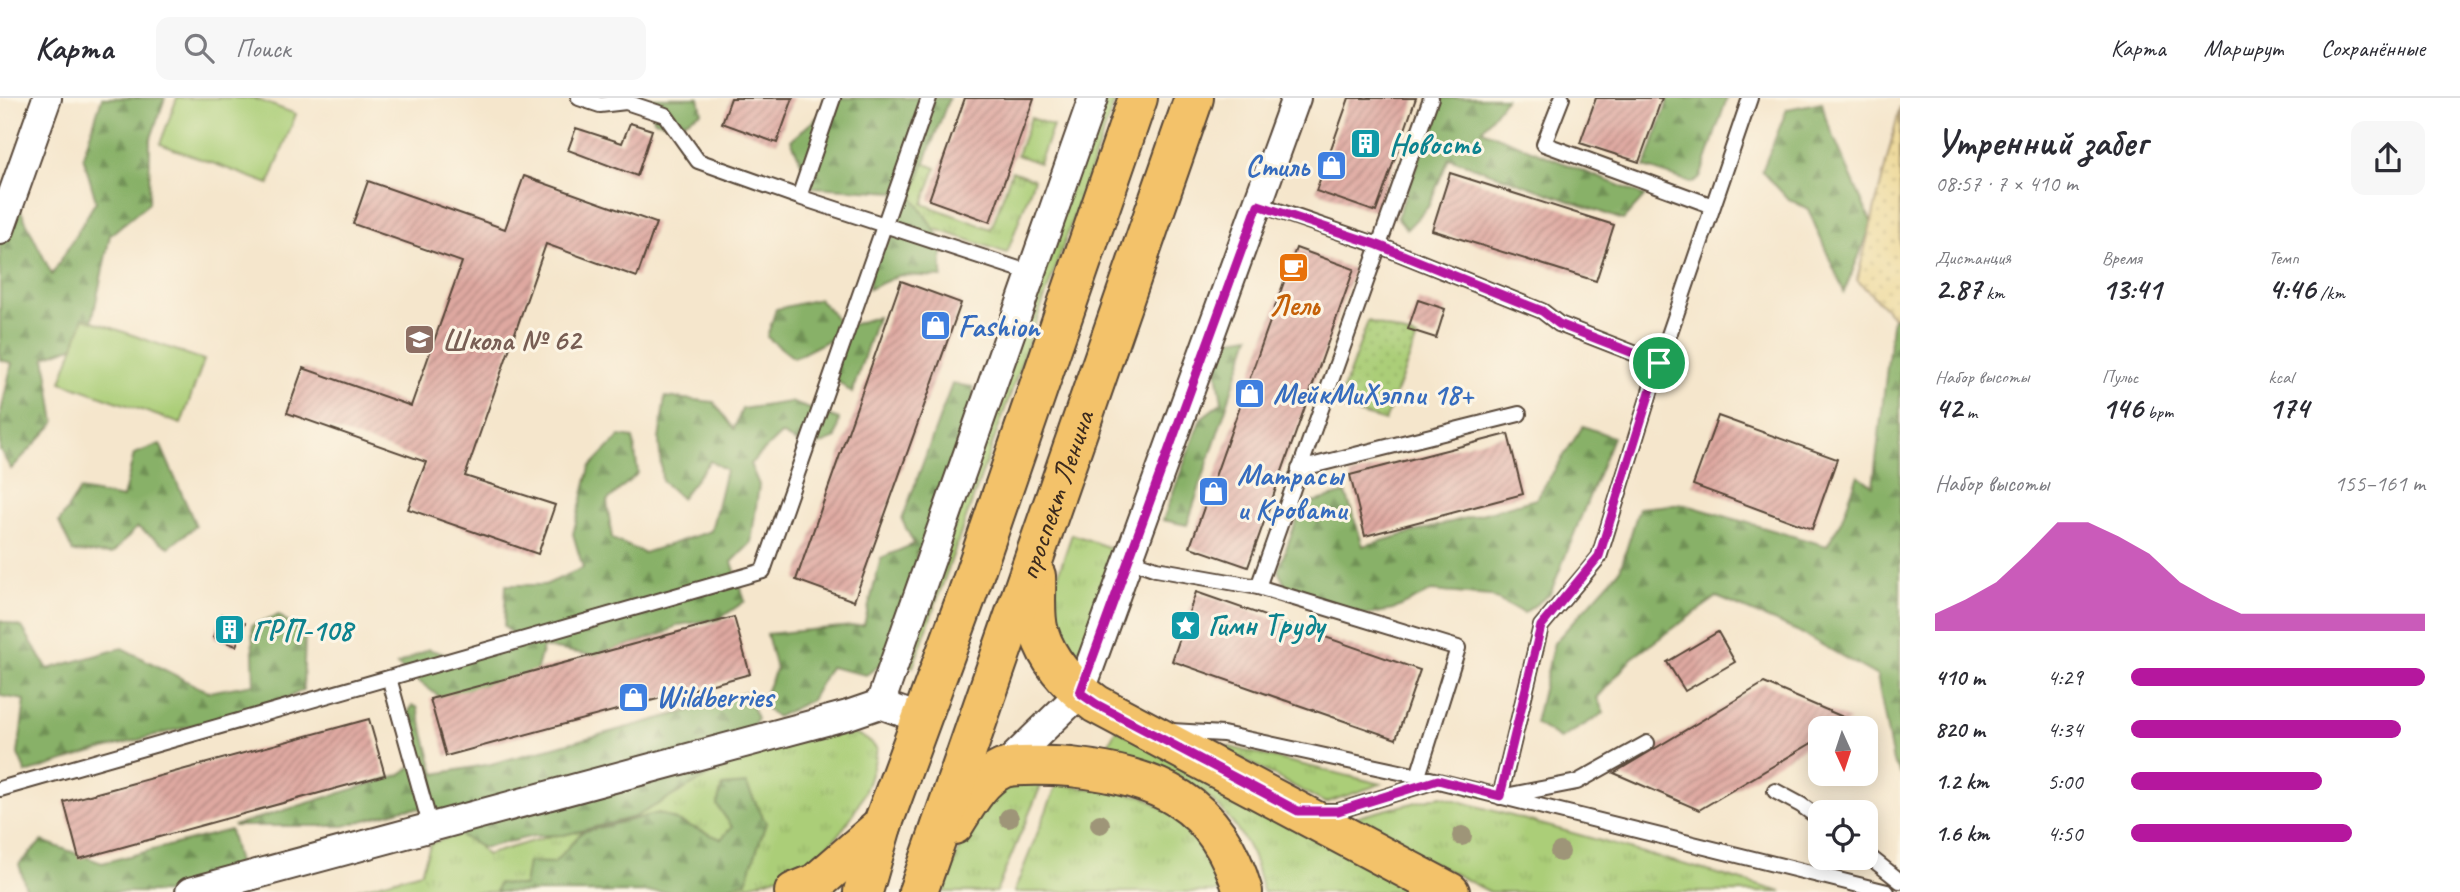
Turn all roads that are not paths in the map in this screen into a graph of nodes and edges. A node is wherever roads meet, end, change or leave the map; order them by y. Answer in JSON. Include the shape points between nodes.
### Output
{"nodes":[{"id":1,"x":47,"y":98,"type":"edge"},
{"id":2,"x":579,"y":98,"type":"edge"},
{"id":3,"x":833,"y":98,"type":"edge"},
{"id":4,"x":929,"y":98,"type":"edge"},
{"id":5,"x":1093,"y":98,"type":"edge"},
{"id":6,"x":1138,"y":98,"type":"edge"},
{"id":7,"x":1194,"y":98,"type":"edge"},
{"id":8,"x":1296,"y":98,"type":"edge"},
{"id":9,"x":1431,"y":98,"type":"edge"},
{"id":10,"x":1562,"y":98,"type":"edge"},
{"id":11,"x":1750,"y":98,"type":"edge"},
{"id":12,"x":799,"y":197,"type":"junction"},
{"id":13,"x":1258,"y":205,"type":"junction"},
{"id":14,"x":1713,"y":206,"type":"junction"},
{"id":15,"x":884,"y":225,"type":"junction"},
{"id":16,"x":0,"y":230,"type":"edge"},
{"id":17,"x":1378,"y":245,"type":"junction"},
{"id":18,"x":1031,"y":273,"type":"junction"},
{"id":19,"x":1659,"y":363,"type":"junction"},
{"id":20,"x":1519,"y":414,"type":"dead end"},
{"id":21,"x":1299,"y":469,"type":"junction"},
{"id":22,"x":1035,"y":558,"type":"junction"},
{"id":23,"x":1128,"y":559,"type":"junction"},
{"id":24,"x":1258,"y":587,"type":"junction"},
{"id":25,"x":389,"y":678,"type":"junction"},
{"id":26,"x":1080,"y":693,"type":"junction"},
{"id":27,"x":880,"y":704,"type":"junction"},
{"id":28,"x":922,"y":719,"type":"junction"},
{"id":29,"x":1143,"y":729,"type":"junction"},
{"id":30,"x":1647,"y":743,"type":"dead end"},
{"id":31,"x":1003,"y":768,"type":"junction"},
{"id":32,"x":1418,"y":776,"type":"junction"},
{"id":33,"x":1438,"y":780,"type":"junction"},
{"id":34,"x":0,"y":789,"type":"edge"},
{"id":35,"x":1775,"y":791,"type":"dead end"},
{"id":36,"x":1500,"y":796,"type":"junction"},
{"id":37,"x":1808,"y":810,"type":"edge"},
{"id":38,"x":1298,"y":811,"type":"junction"},
{"id":39,"x":882,"y":826,"type":"junction"},
{"id":40,"x":431,"y":828,"type":"junction"},
{"id":41,"x":1878,"y":864,"type":"edge"},
{"id":42,"x":923,"y":877,"type":"edge"},
{"id":43,"x":1900,"y":881,"type":"edge"},
{"id":44,"x":190,"y":892,"type":"edge"},
{"id":45,"x":794,"y":892,"type":"edge"},
{"id":46,"x":863,"y":892,"type":"edge"},
{"id":47,"x":1243,"y":892,"type":"edge"},
{"id":48,"x":1451,"y":892,"type":"edge"},
{"id":49,"x":1887,"y":892,"type":"edge"}],
"edges":[{"from":1,"to":16,"type":"street"},
{"from":2,"to":12,"type":"lane","via":[[600,105],[626,102],[665,115],[698,161]]},
{"from":3,"to":12,"type":"lane"},
{"from":4,"to":15,"type":"lane"},
{"from":5,"to":18,"type":"street"},
{"from":6,"to":28,"type":"main road","name":"проспект Ленина"},
{"from":7,"to":22,"type":"main road","name":"проспект Ленина"},
{"from":8,"to":13,"type":"street"},
{"from":9,"to":17,"type":"lane"},
{"from":10,"to":14,"type":"lane","via":[[1544,144]]},
{"from":11,"to":14,"type":"lane"},
{"from":12,"to":15,"type":"lane"},
{"from":13,"to":17,"type":"lane"},
{"from":13,"to":23,"type":"street"},
{"from":14,"to":19,"type":"lane"},
{"from":15,"to":18,"type":"lane"},
{"from":15,"to":25,"type":"lane","via":[[763,571]]},
{"from":17,"to":19,"type":"lane"},
{"from":17,"to":21,"type":"lane"},
{"from":18,"to":27,"type":"street"},
{"from":19,"to":36,"type":"lane","via":[[1599,556],[1541,626]]},
{"from":20,"to":21,"type":"lane"},
{"from":21,"to":24,"type":"lane"},
{"from":22,"to":26,"type":"main road","via":[[1039,630],[1056,668]]},
{"from":22,"to":42,"type":"main road","name":"проспект Ленина"},
{"from":23,"to":24,"type":"lane","via":[[1156,569]]},
{"from":23,"to":26,"type":"street"},
{"from":24,"to":32,"type":"lane","via":[[1458,648]]},
{"from":25,"to":34,"type":"lane"},
{"from":25,"to":40,"type":"lane"},
{"from":26,"to":29,"type":"main road"},
{"from":26,"to":31,"type":"street"},
{"from":27,"to":28,"type":"street"},
{"from":27,"to":40,"type":"street"},
{"from":28,"to":39,"type":"main road","name":"проспект Ленина"},
{"from":29,"to":32,"type":"lane","via":[[1223,734]]},
{"from":29,"to":38,"type":"main road"},
{"from":30,"to":36,"type":"lane","via":[[1577,782]]},
{"from":31,"to":42,"type":"main road","via":[[980,786]]},
{"from":31,"to":47,"type":"main road","via":[[1055,765],[1112,772],[1165,791],[1217,833]]},
{"from":32,"to":33,"type":"lane"},
{"from":33,"to":36,"type":"lane"},
{"from":33,"to":38,"type":"lane","via":[[1338,811]]},
{"from":35,"to":37,"type":"lane"},
{"from":36,"to":49,"type":"lane"},
{"from":38,"to":48,"type":"main road"},
{"from":39,"to":45,"type":"main road","via":[[816,883]]},
{"from":39,"to":46,"type":"main road","name":"проспект Ленина"},
{"from":40,"to":44,"type":"street"},
{"from":41,"to":43,"type":"lane"}]}
